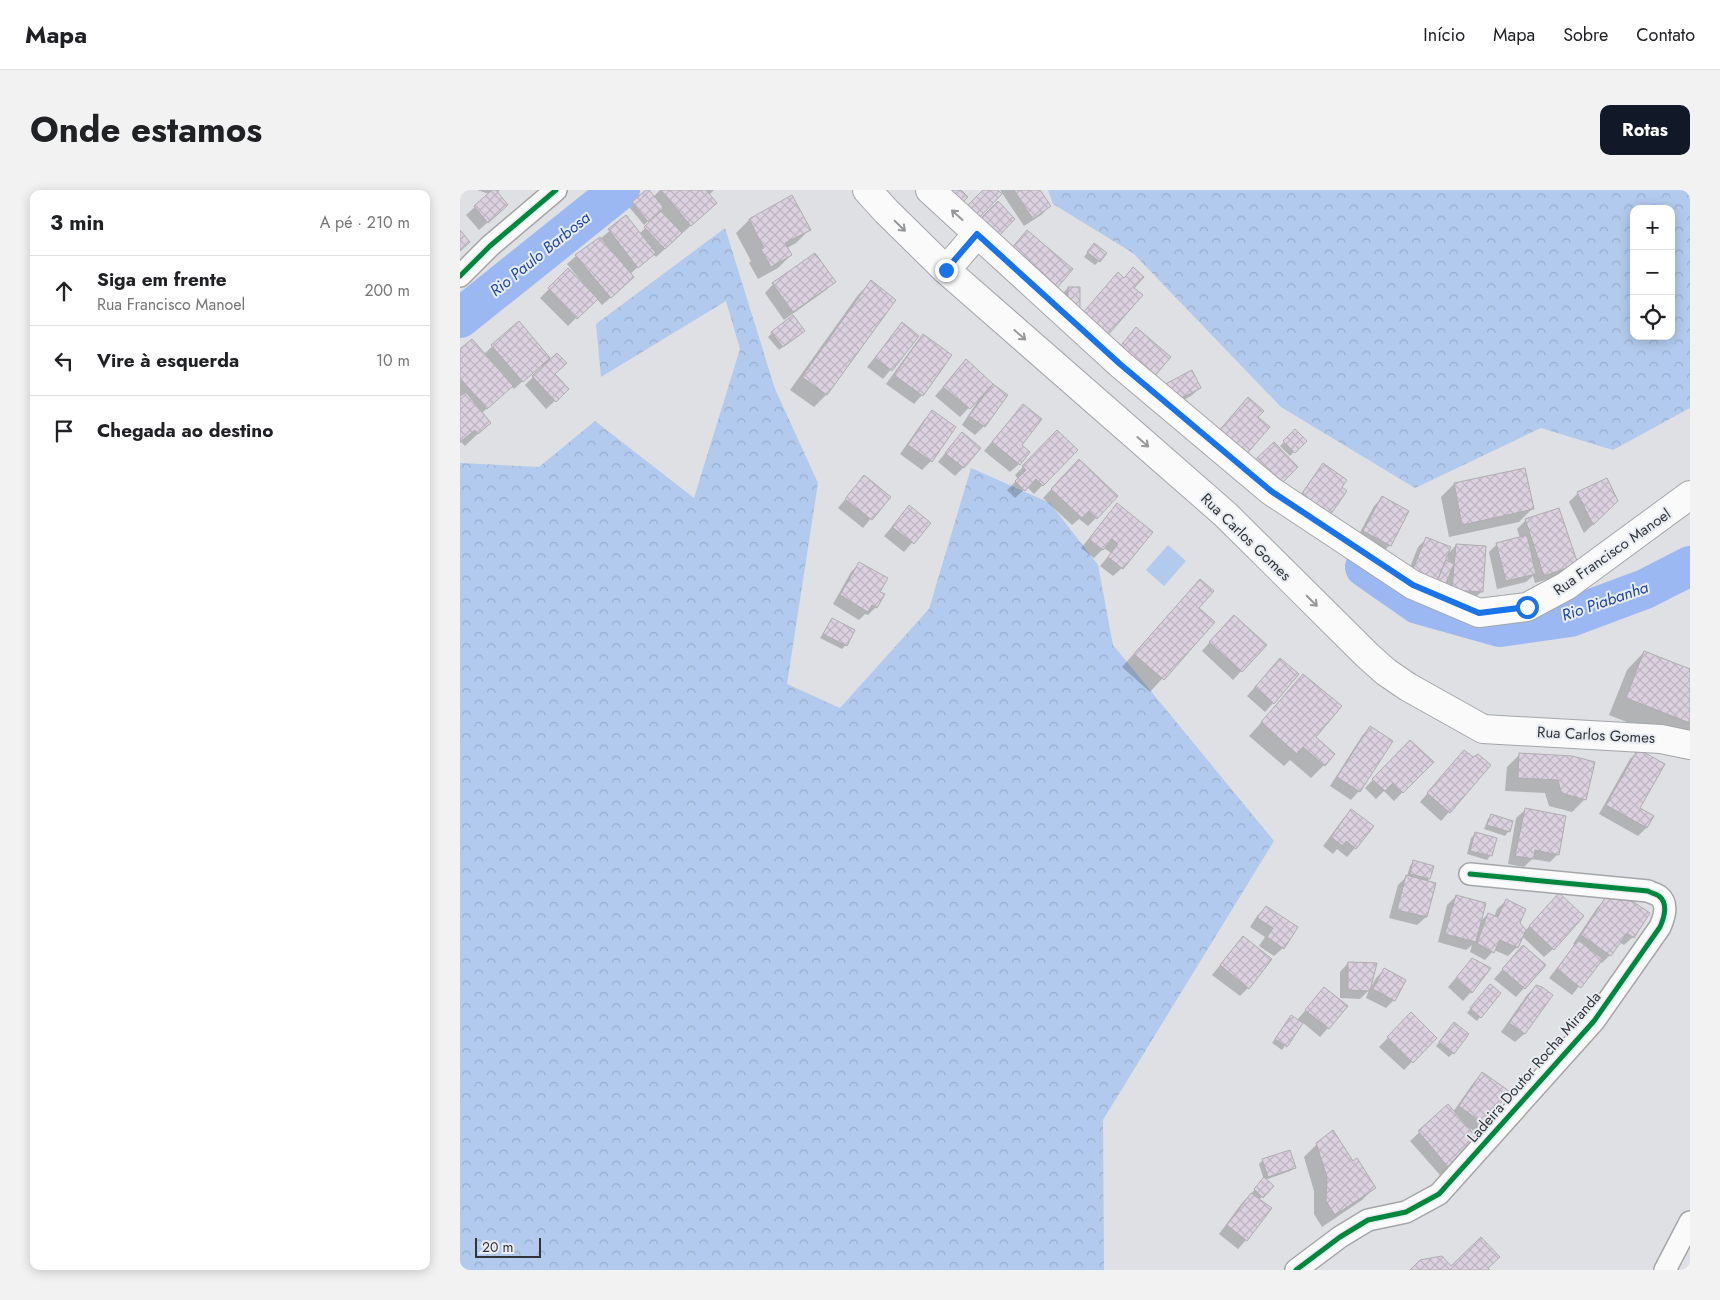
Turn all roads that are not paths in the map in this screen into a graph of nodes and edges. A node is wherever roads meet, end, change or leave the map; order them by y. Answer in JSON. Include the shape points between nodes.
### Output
{"nodes":[{"id":1,"x":556,"y":190,"type":"edge"},
{"id":2,"x":867,"y":190,"type":"edge"},
{"id":3,"x":930,"y":190,"type":"edge"},
{"id":4,"x":977,"y":234,"type":"junction"},
{"id":5,"x":946,"y":270,"type":"junction"},
{"id":6,"x":460,"y":276,"type":"edge"},
{"id":7,"x":1690,"y":495,"type":"edge"},
{"id":8,"x":1690,"y":745,"type":"edge"},
{"id":9,"x":1470,"y":874,"type":"dead end"},
{"id":10,"x":1690,"y":1222,"type":"edge"},
{"id":11,"x":1296,"y":1270,"type":"edge"},
{"id":12,"x":1665,"y":1270,"type":"edge"}],
"edges":[{"from":1,"to":6,"type":"street"},
{"from":2,"to":5,"type":"main road","name":"Rua Carlos Gomes","one_way":true},
{"from":4,"to":3,"type":"main road","name":"Rua Francisco Manoel","one_way":true},
{"from":4,"to":5,"type":"main road"},
{"from":4,"to":7,"type":"main road","name":"Rua Francisco Manoel","via":[[1120,364],[1271,491],[1413,585],[1479,613],[1527,607],[1566,586]]},
{"from":5,"to":8,"type":"main road","name":"Rua Carlos Gomes","one_way":true,"via":[[1226,515],[1368,656],[1408,687],[1484,729],[1662,739]]},
{"from":9,"to":11,"type":"street","name":"Ladeira Doutor Rocha Miranda","via":[[1648,891],[1659,896],[1666,915],[1594,1021],[1439,1194],[1406,1212],[1368,1220]]},
{"from":10,"to":12,"type":"street"}]}
